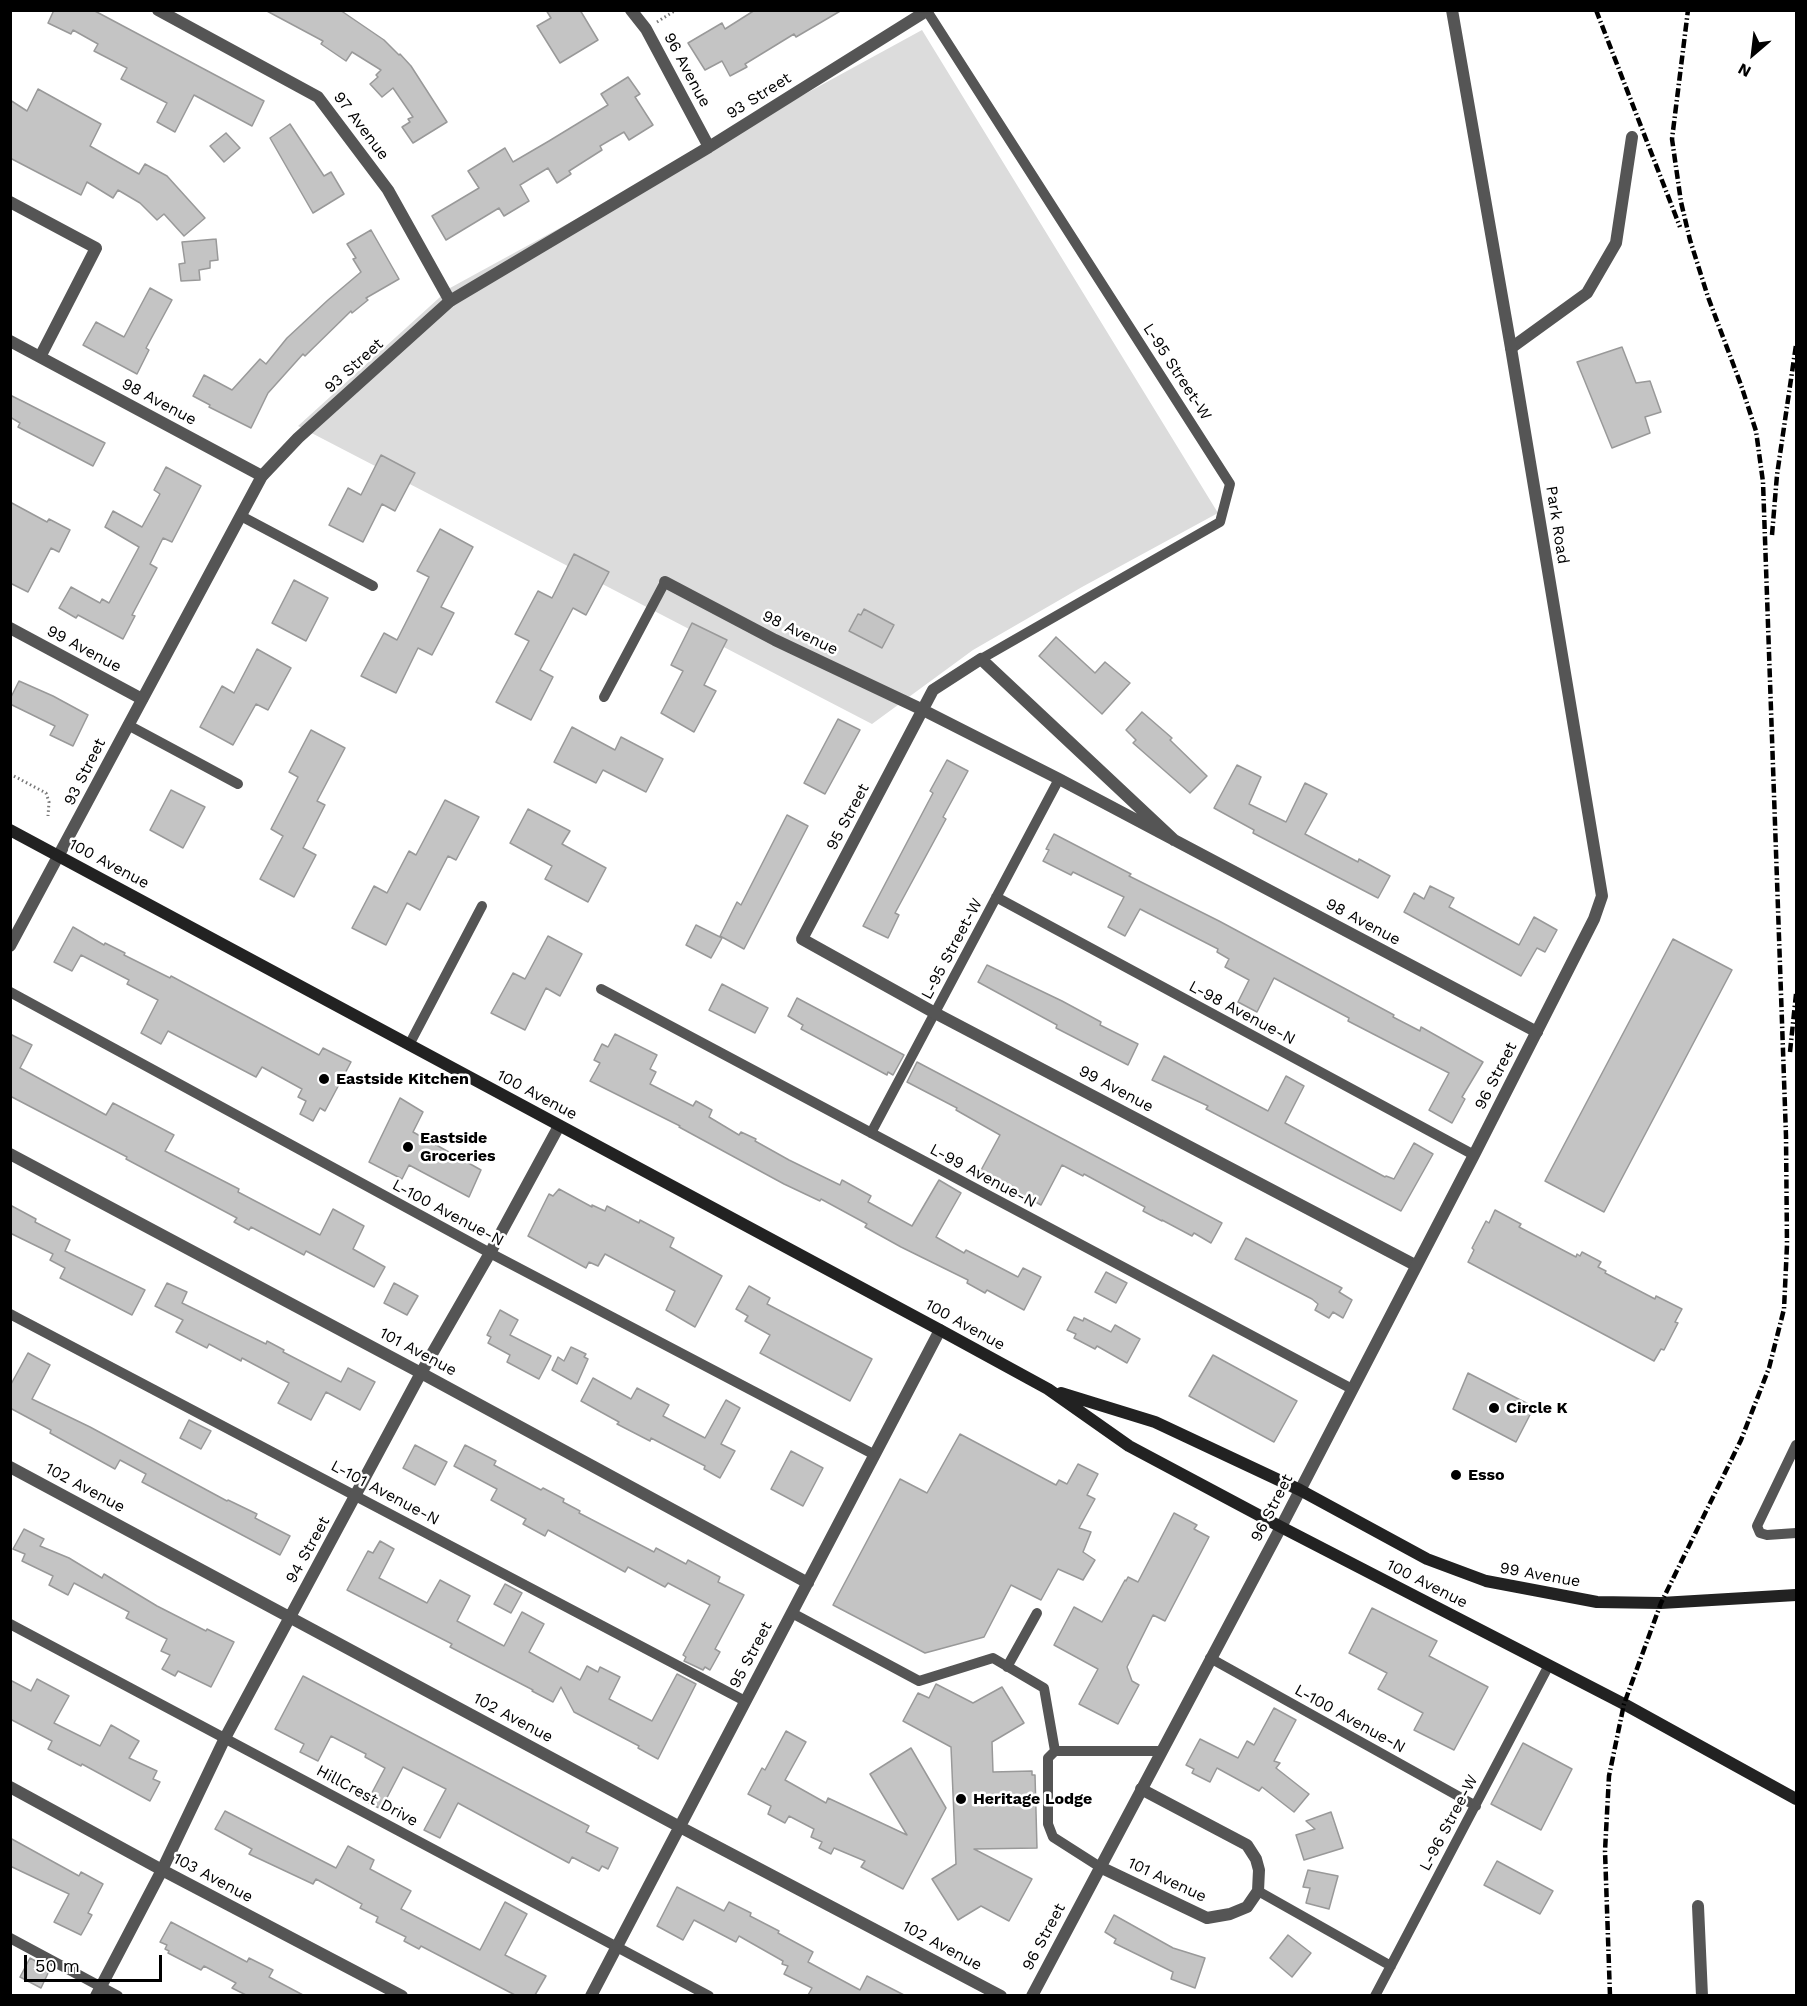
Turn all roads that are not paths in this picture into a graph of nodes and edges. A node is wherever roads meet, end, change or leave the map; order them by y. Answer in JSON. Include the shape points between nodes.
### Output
{"nodes":[{"id":1,"x":158,"y":10,"type":"edge"},
{"id":2,"x":631,"y":10,"type":"edge"},
{"id":3,"x":1452,"y":10,"type":"edge"},
{"id":4,"x":928,"y":11,"type":"edge"},
{"id":5,"x":1632,"y":137,"type":"dead end"},
{"id":6,"x":709,"y":147,"type":"junction"},
{"id":7,"x":10,"y":202,"type":"edge"},
{"id":8,"x":450,"y":301,"type":"junction"},
{"id":9,"x":10,"y":341,"type":"edge"},
{"id":10,"x":1511,"y":348,"type":"junction"},
{"id":11,"x":40,"y":357,"type":"junction"},
{"id":12,"x":262,"y":476,"type":"junction"},
{"id":13,"x":241,"y":516,"type":"junction"},
{"id":14,"x":665,"y":582,"type":"joint"},
{"id":15,"x":373,"y":586,"type":"dead end"},
{"id":16,"x":10,"y":628,"type":"edge"},
{"id":17,"x":981,"y":658,"type":"junction"},
{"id":18,"x":604,"y":697,"type":"dead end"},
{"id":19,"x":142,"y":699,"type":"junction"},
{"id":20,"x":923,"y":710,"type":"junction"},
{"id":21,"x":128,"y":725,"type":"junction"},
{"id":22,"x":1059,"y":778,"type":"junction"},
{"id":23,"x":238,"y":784,"type":"dead end"},
{"id":24,"x":10,"y":830,"type":"edge"},
{"id":25,"x":1174,"y":840,"type":"junction"},
{"id":26,"x":59,"y":856,"type":"junction"},
{"id":27,"x":996,"y":897,"type":"junction"},
{"id":28,"x":482,"y":906,"type":"dead end"},
{"id":29,"x":802,"y":939,"type":"joint"},
{"id":30,"x":10,"y":946,"type":"edge"},
{"id":31,"x":601,"y":989,"type":"dead end"},
{"id":32,"x":10,"y":992,"type":"edge"},
{"id":33,"x":935,"y":1012,"type":"junction"},
{"id":34,"x":1537,"y":1032,"type":"junction"},
{"id":35,"x":409,"y":1045,"type":"junction"},
{"id":36,"x":559,"y":1126,"type":"junction"},
{"id":37,"x":871,"y":1133,"type":"junction"},
{"id":38,"x":10,"y":1154,"type":"edge"},
{"id":39,"x":1474,"y":1155,"type":"junction"},
{"id":40,"x":490,"y":1253,"type":"junction"},
{"id":41,"x":1415,"y":1265,"type":"junction"},
{"id":42,"x":10,"y":1314,"type":"edge"},
{"id":43,"x":940,"y":1329,"type":"junction"},
{"id":44,"x":421,"y":1373,"type":"junction"},
{"id":45,"x":1048,"y":1389,"type":"junction"},
{"id":46,"x":1352,"y":1389,"type":"junction"},
{"id":47,"x":1797,"y":1445,"type":"edge"},
{"id":48,"x":874,"y":1455,"type":"junction"},
{"id":49,"x":10,"y":1467,"type":"edge"},
{"id":50,"x":1300,"y":1490,"type":"junction"},
{"id":51,"x":357,"y":1495,"type":"junction"},
{"id":52,"x":1281,"y":1527,"type":"junction"},
{"id":53,"x":1797,"y":1533,"type":"edge"},
{"id":54,"x":808,"y":1583,"type":"junction"},
{"id":55,"x":1797,"y":1595,"type":"edge"},
{"id":56,"x":792,"y":1613,"type":"junction"},
{"id":57,"x":1037,"y":1613,"type":"dead end"},
{"id":58,"x":291,"y":1616,"type":"junction"},
{"id":59,"x":10,"y":1624,"type":"edge"},
{"id":60,"x":1210,"y":1658,"type":"junction"},
{"id":61,"x":1549,"y":1665,"type":"junction"},
{"id":62,"x":1008,"y":1667,"type":"junction"},
{"id":63,"x":745,"y":1701,"type":"junction"},
{"id":64,"x":225,"y":1738,"type":"junction"},
{"id":65,"x":1055,"y":1751,"type":"junction"},
{"id":66,"x":1161,"y":1751,"type":"junction"},
{"id":67,"x":10,"y":1787,"type":"edge"},
{"id":68,"x":1141,"y":1789,"type":"junction"},
{"id":69,"x":1797,"y":1799,"type":"edge"},
{"id":70,"x":1476,"y":1806,"type":"junction"},
{"id":71,"x":680,"y":1827,"type":"junction"},
{"id":72,"x":1100,"y":1867,"type":"junction"},
{"id":73,"x":162,"y":1870,"type":"junction"},
{"id":74,"x":1258,"y":1891,"type":"junction"},
{"id":75,"x":1698,"y":1906,"type":"dead end"},
{"id":76,"x":10,"y":1938,"type":"edge"},
{"id":77,"x":617,"y":1947,"type":"junction"},
{"id":78,"x":1391,"y":1966,"type":"junction"},
{"id":79,"x":99,"y":1991,"type":"edge"},
{"id":80,"x":1036,"y":1994,"type":"edge"},
{"id":81,"x":118,"y":1995,"type":"edge"},
{"id":82,"x":402,"y":1995,"type":"edge"},
{"id":83,"x":591,"y":1995,"type":"edge"},
{"id":84,"x":709,"y":1995,"type":"edge"},
{"id":85,"x":1001,"y":1995,"type":"edge"},
{"id":86,"x":1376,"y":1995,"type":"edge"},
{"id":87,"x":1701,"y":1995,"type":"edge"}],
"edges":[{"from":1,"to":8,"type":"street","name":"97 Avenue","via":[[318,97],[388,190]]},
{"from":2,"to":6,"type":"street","name":"96 Avenue","via":[[646,29]]},
{"from":3,"to":10,"type":"street","name":"Park Road"},
{"from":4,"to":6,"type":"street","name":"93 Street"},
{"from":4,"to":17,"type":"lane","name":"L-95 Street-W","via":[[1230,484],[1220,522]]},
{"from":5,"to":10,"type":"street","via":[[1616,243],[1587,293]]},
{"from":6,"to":8,"type":"street","name":"93 Street"},
{"from":7,"to":11,"type":"street","via":[[96,248]]},
{"from":8,"to":12,"type":"street","name":"93 Street","via":[[298,438]]},
{"from":9,"to":11,"type":"street","name":"98 Avenue"},
{"from":10,"to":34,"type":"street","name":"Park Road","via":[[1602,896]]},
{"from":11,"to":12,"type":"street","name":"98 Avenue"},
{"from":12,"to":13,"type":"street","name":"93 Street"},
{"from":13,"to":15,"type":"lane"},
{"from":13,"to":19,"type":"street","name":"93 Street"},
{"from":14,"to":18,"type":"lane"},
{"from":14,"to":20,"type":"street","name":"98 Avenue","via":[[775,640]]},
{"from":16,"to":19,"type":"street","name":"99 Avenue"},
{"from":17,"to":20,"type":"street","via":[[933,690]]},
{"from":17,"to":25,"type":"street","name":"98 Avenue"},
{"from":19,"to":21,"type":"street","name":"93 Street"},
{"from":20,"to":22,"type":"street","name":"98 Avenue"},
{"from":20,"to":29,"type":"street","name":"95 Street"},
{"from":21,"to":23,"type":"lane"},
{"from":21,"to":26,"type":"street","name":"93 Street"},
{"from":22,"to":25,"type":"street","name":"98 Avenue"},
{"from":22,"to":27,"type":"lane","name":"L-95 Street-W"},
{"from":24,"to":26,"type":"main road","name":"100 Avenue"},
{"from":25,"to":34,"type":"street","name":"98 Avenue"},
{"from":26,"to":30,"type":"street","name":"93 Street"},
{"from":26,"to":35,"type":"main road","name":"100 Avenue"},
{"from":27,"to":33,"type":"lane","name":"L-95 Street-W"},
{"from":27,"to":39,"type":"lane","name":"L-98 Avenue-N"},
{"from":28,"to":35,"type":"lane"},
{"from":29,"to":33,"type":"street","name":"99 Avenue"},
{"from":31,"to":37,"type":"lane","name":"L-99 Avenue-N"},
{"from":32,"to":40,"type":"lane","name":"L-100 Avenue-N"},
{"from":33,"to":37,"type":"lane","name":"L-95 Street-W"},
{"from":33,"to":41,"type":"street","name":"99 Avenue"},
{"from":34,"to":39,"type":"street","name":"96 Street"},
{"from":35,"to":36,"type":"main road","name":"100 Avenue"},
{"from":36,"to":40,"type":"street","name":"94 Street"},
{"from":36,"to":43,"type":"main road","name":"100 Avenue"},
{"from":37,"to":46,"type":"lane","name":"L-99 Avenue-N"},
{"from":38,"to":44,"type":"street","name":"101 Avenue"},
{"from":39,"to":41,"type":"street","name":"96 Street"},
{"from":40,"to":44,"type":"street","name":"94 Street"},
{"from":40,"to":48,"type":"lane","name":"L-100 Avenue-N"},
{"from":41,"to":46,"type":"street","name":"96 Street"},
{"from":42,"to":51,"type":"lane","name":"L-101 Avenue-N"},
{"from":43,"to":45,"type":"main road","name":"100 Avenue"},
{"from":43,"to":48,"type":"street","name":"95 Street"},
{"from":44,"to":51,"type":"street","name":"94 Street"},
{"from":44,"to":54,"type":"street","name":"101 Avenue"},
{"from":45,"to":50,"type":"main road","name":"100 Avenue","via":[[1155,1422]]},
{"from":45,"to":52,"type":"main road","name":"100 Avenue","via":[[1129,1446]]},
{"from":46,"to":50,"type":"street","name":"96 Street"},
{"from":47,"to":53,"type":"lane","via":[[1757,1526],[1760,1533],[1767,1535]]},
{"from":48,"to":54,"type":"street","name":"95 Street"},
{"from":49,"to":58,"type":"street","name":"102 Avenue"},
{"from":50,"to":52,"type":"street","name":"96 Street"},
{"from":50,"to":55,"type":"main road","name":"99 Avenue","via":[[1426,1559],[1486,1581],[1597,1602],[1661,1603]]},
{"from":51,"to":58,"type":"street","name":"94 Street"},
{"from":51,"to":63,"type":"lane","name":"L-101 Avenue-N"},
{"from":52,"to":60,"type":"street","name":"96 Street"},
{"from":52,"to":61,"type":"main road","name":"100 Avenue"},
{"from":54,"to":56,"type":"street","name":"95 Street"},
{"from":56,"to":62,"type":"lane","via":[[919,1681],[993,1658]]},
{"from":56,"to":63,"type":"street","name":"95 Street"},
{"from":57,"to":62,"type":"lane"},
{"from":58,"to":64,"type":"street","name":"94 Street"},
{"from":58,"to":71,"type":"street","name":"102 Avenue"},
{"from":59,"to":64,"type":"lane","name":"HillCrest Drive"},
{"from":60,"to":66,"type":"street","name":"96 Street"},
{"from":60,"to":70,"type":"lane","name":"L-100 Avenue-N"},
{"from":61,"to":69,"type":"main road","name":"100 Avenue"},
{"from":61,"to":70,"type":"lane","name":"L-96 Stree-W"},
{"from":62,"to":65,"type":"lane","via":[[1044,1688]]},
{"from":63,"to":71,"type":"street","name":"95 Street"},
{"from":64,"to":73,"type":"street","name":"94 Street"},
{"from":64,"to":77,"type":"lane","name":"HillCrest Drive"},
{"from":65,"to":66,"type":"lane"},
{"from":65,"to":72,"type":"lane","via":[[1048,1758],[1048,1824],[1053,1838]]},
{"from":66,"to":68,"type":"street","name":"96 Street"},
{"from":67,"to":73,"type":"street","name":"103 Avenue"},
{"from":68,"to":72,"type":"street","name":"96 Street"},
{"from":68,"to":74,"type":"street","via":[[1247,1845],[1259,1870]]},
{"from":70,"to":78,"type":"lane","name":"L-96 Stree-W"},
{"from":71,"to":77,"type":"street","name":"95 Street"},
{"from":71,"to":85,"type":"street","name":"102 Avenue"},
{"from":72,"to":74,"type":"street","name":"101 Avenue","via":[[1207,1918],[1247,1907]]},
{"from":72,"to":80,"type":"street","name":"96 Street"},
{"from":73,"to":79,"type":"street","name":"94 Street"},
{"from":73,"to":82,"type":"street","name":"103 Avenue"},
{"from":74,"to":78,"type":"lane"},
{"from":75,"to":87,"type":"street"},
{"from":76,"to":79,"type":"lane"},
{"from":77,"to":83,"type":"street","name":"95 Street"},
{"from":77,"to":84,"type":"lane","name":"HillCrest Drive"},
{"from":78,"to":86,"type":"lane","name":"L-96 Stree-W"},
{"from":79,"to":81,"type":"lane"}]}
